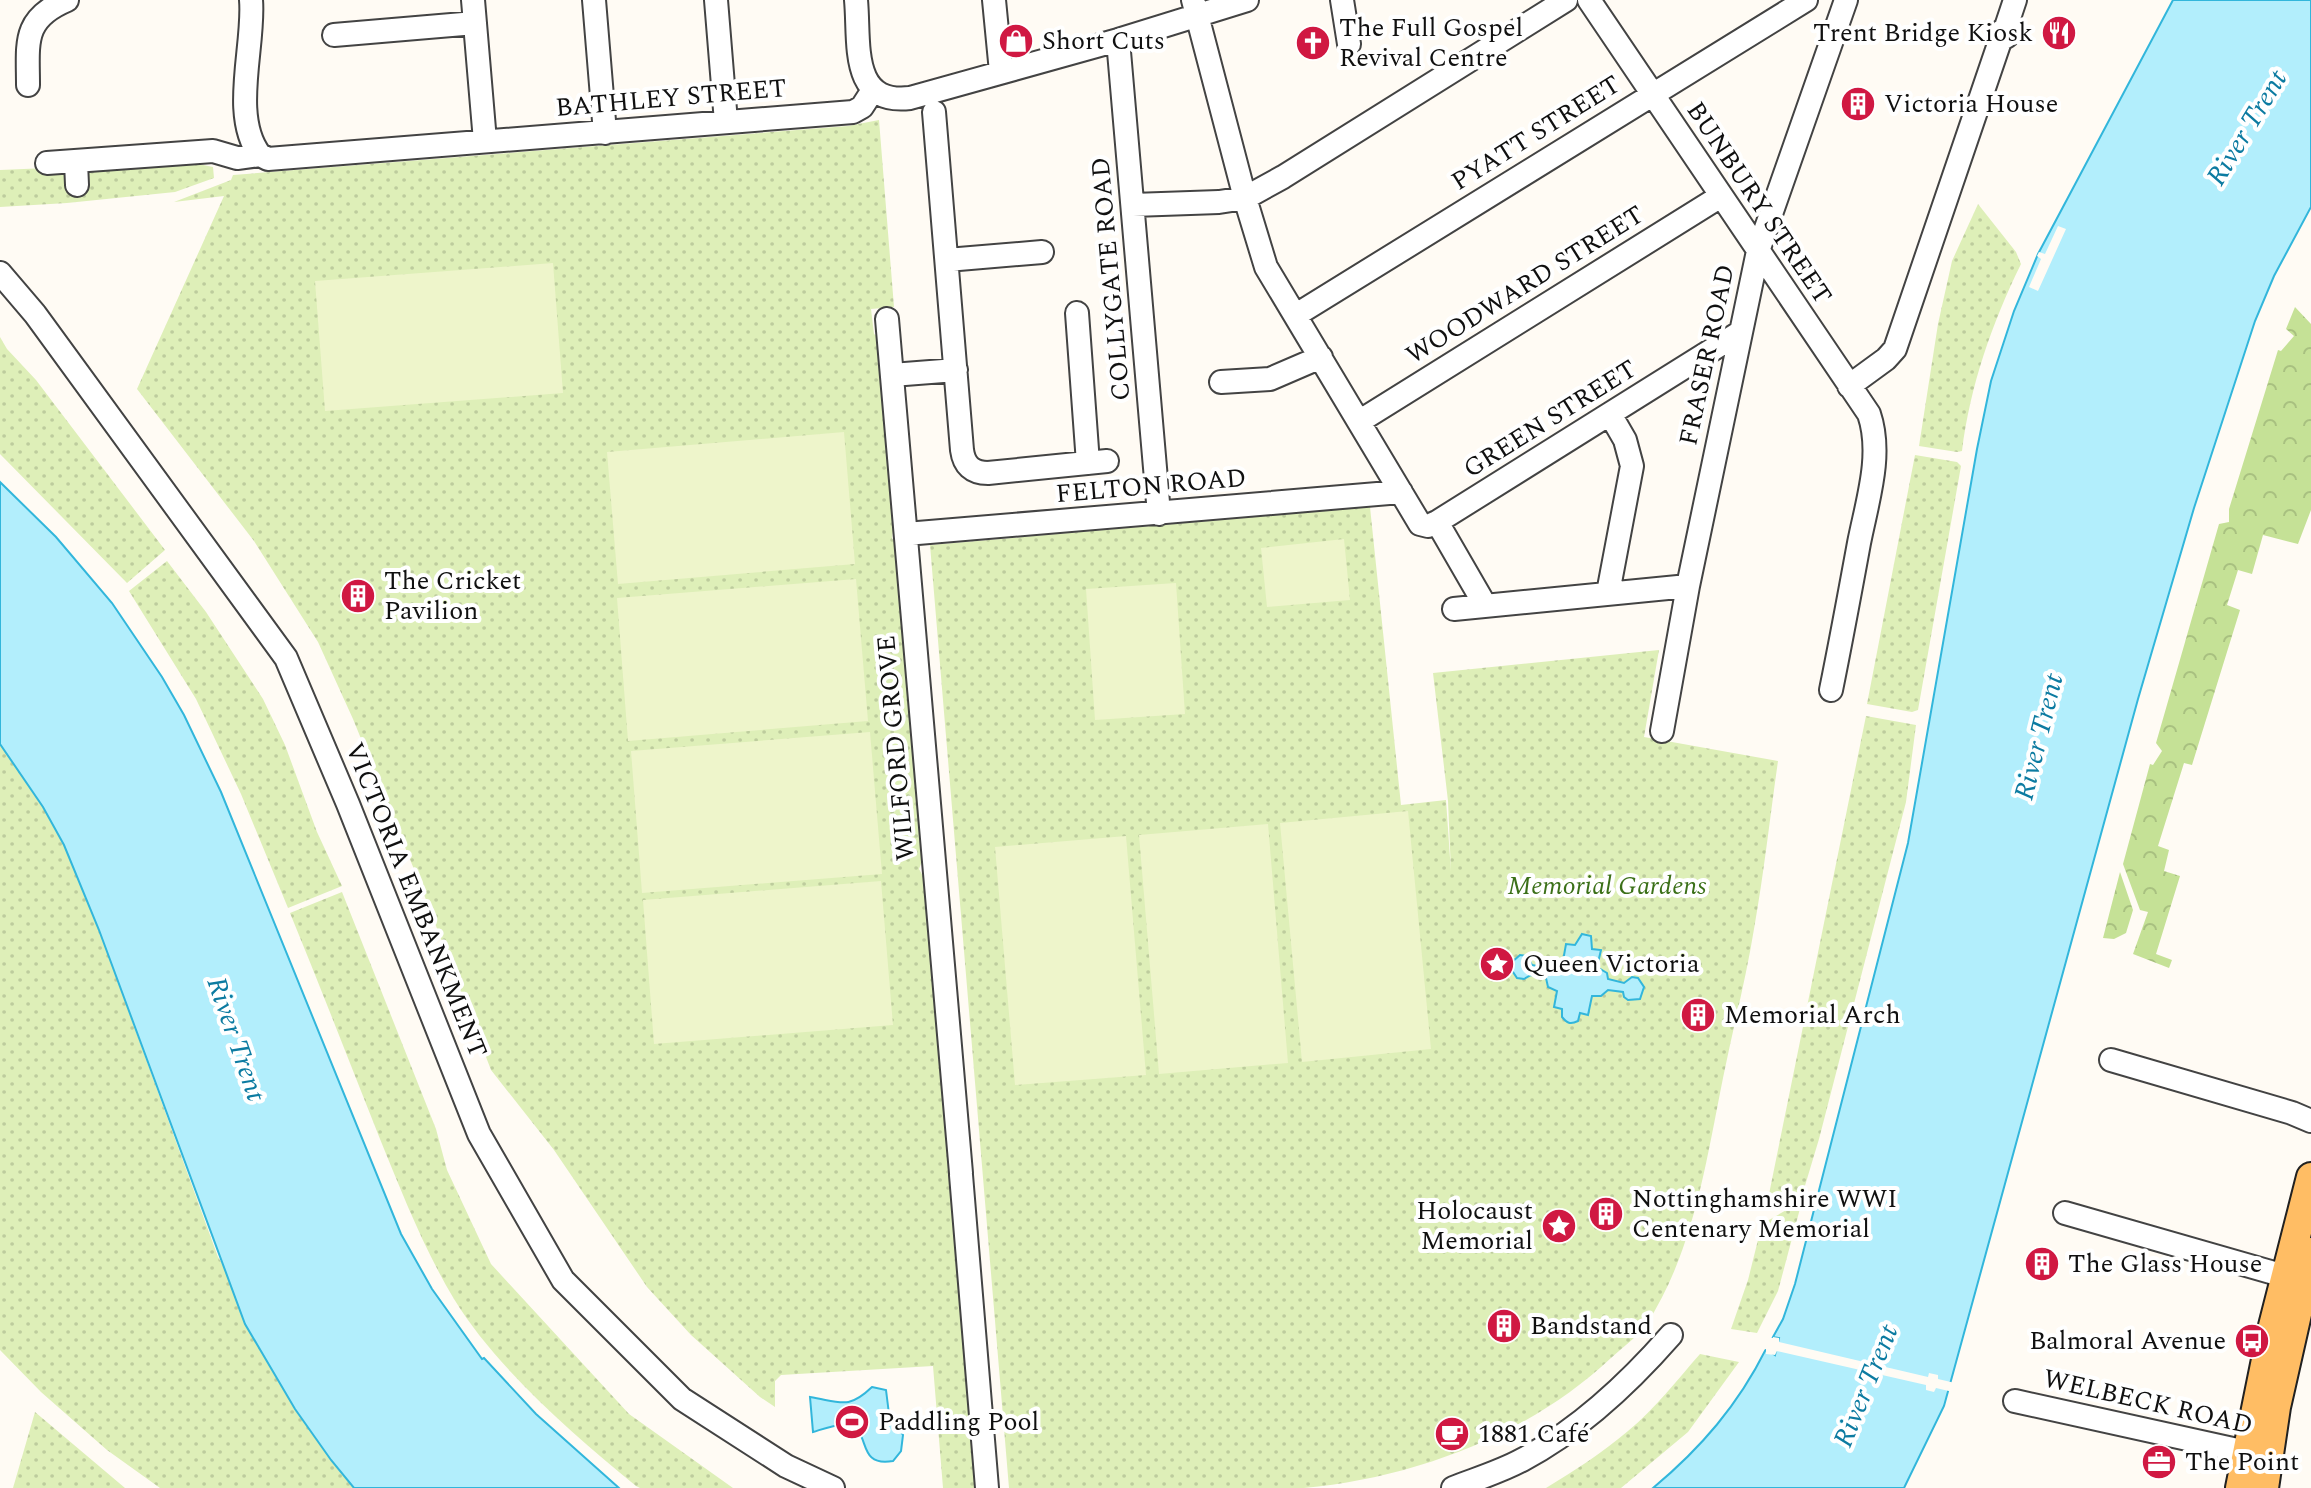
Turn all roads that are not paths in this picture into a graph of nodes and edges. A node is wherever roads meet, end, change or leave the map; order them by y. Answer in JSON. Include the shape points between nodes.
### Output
{"nodes":[{"id":1,"x":67,"y":0,"type":"edge"},
{"id":2,"x":251,"y":0,"type":"edge"},
{"id":3,"x":473,"y":0,"type":"edge"},
{"id":4,"x":594,"y":0,"type":"edge"},
{"id":5,"x":716,"y":0,"type":"edge"},
{"id":6,"x":856,"y":0,"type":"edge"},
{"id":7,"x":994,"y":0,"type":"edge"},
{"id":8,"x":1247,"y":0,"type":"edge"},
{"id":9,"x":1342,"y":0,"type":"edge"},
{"id":10,"x":1566,"y":0,"type":"edge"},
{"id":11,"x":1589,"y":0,"type":"edge"},
{"id":12,"x":1806,"y":0,"type":"edge"},
{"id":13,"x":1846,"y":0,"type":"edge"},
{"id":14,"x":2015,"y":0,"type":"edge"},
{"id":15,"x":1196,"y":8,"type":"edge"},
{"id":16,"x":475,"y":23,"type":"junction"},
{"id":17,"x":334,"y":35,"type":"dead end"},
{"id":18,"x":1118,"y":40,"type":"junction"},
{"id":19,"x":1349,"y":44,"type":"dead end"},
{"id":20,"x":1001,"y":72,"type":"junction"},
{"id":21,"x":28,"y":85,"type":"dead end"},
{"id":22,"x":873,"y":90,"type":"junction"},
{"id":23,"x":1652,"y":94,"type":"junction"},
{"id":24,"x":934,"y":112,"type":"dead end"},
{"id":25,"x":726,"y":122,"type":"junction"},
{"id":26,"x":605,"y":133,"type":"junction"},
{"id":27,"x":485,"y":141,"type":"junction"},
{"id":28,"x":260,"y":155,"type":"junction"},
{"id":29,"x":76,"y":162,"type":"junction"},
{"id":30,"x":47,"y":163,"type":"dead end"},
{"id":31,"x":77,"y":185,"type":"dead end"},
{"id":32,"x":1721,"y":196,"type":"junction"},
{"id":33,"x":1245,"y":198,"type":"junction"},
{"id":34,"x":1133,"y":205,"type":"junction"},
{"id":35,"x":1758,"y":251,"type":"junction"},
{"id":36,"x":1042,"y":252,"type":"dead end"},
{"id":37,"x":947,"y":260,"type":"junction"},
{"id":38,"x":0,"y":273,"type":"edge"},
{"id":39,"x":1077,"y":313,"type":"dead end"},
{"id":40,"x":1296,"y":315,"type":"junction"},
{"id":41,"x":887,"y":319,"type":"dead end"},
{"id":42,"x":1739,"y":333,"type":"junction"},
{"id":43,"x":1321,"y":357,"type":"junction"},
{"id":44,"x":956,"y":370,"type":"junction"},
{"id":45,"x":892,"y":375,"type":"junction"},
{"id":46,"x":1221,"y":382,"type":"dead end"},
{"id":47,"x":1849,"y":386,"type":"junction"},
{"id":48,"x":1610,"y":414,"type":"junction"},
{"id":49,"x":1360,"y":421,"type":"junction"},
{"id":50,"x":1401,"y":492,"type":"junction"},
{"id":51,"x":1159,"y":514,"type":"junction"},
{"id":52,"x":1437,"y":522,"type":"junction"},
{"id":53,"x":906,"y":534,"type":"junction"},
{"id":54,"x":1688,"y":586,"type":"junction"},
{"id":55,"x":1608,"y":593,"type":"junction"},
{"id":56,"x":1485,"y":605,"type":"junction"},
{"id":57,"x":1454,"y":609,"type":"dead end"},
{"id":58,"x":1831,"y":690,"type":"dead end"},
{"id":59,"x":1662,"y":731,"type":"dead end"},
{"id":60,"x":2111,"y":1060,"type":"dead end"},
{"id":61,"x":2311,"y":1121,"type":"edge"},
{"id":62,"x":2311,"y":1177,"type":"edge"},
{"id":63,"x":2065,"y":1213,"type":"dead end"},
{"id":64,"x":2311,"y":1252,"type":"edge"},
{"id":65,"x":2294,"y":1279,"type":"junction"},
{"id":66,"x":1671,"y":1335,"type":"dead end"},
{"id":67,"x":2015,"y":1401,"type":"dead end"},
{"id":68,"x":2259,"y":1476,"type":"edge"},
{"id":69,"x":833,"y":1488,"type":"edge"},
{"id":70,"x":987,"y":1488,"type":"edge"},
{"id":71,"x":1453,"y":1488,"type":"edge"}],
"edges":[{"from":1,"to":21,"type":"street","via":[[43,13],[27,40]]},
{"from":2,"to":28,"type":"street","via":[[246,100],[251,138]]},
{"from":3,"to":16,"type":"street"},
{"from":4,"to":26,"type":"street"},
{"from":5,"to":25,"type":"street"},
{"from":6,"to":22,"type":"street","via":[[862,71]]},
{"from":7,"to":20,"type":"street"},
{"from":8,"to":15,"type":"street"},
{"from":9,"to":19,"type":"street"},
{"from":10,"to":33,"type":"street"},
{"from":11,"to":23,"type":"street","name":"BUNBURY STREET"},
{"from":12,"to":23,"type":"street","name":"PYATT STREET"},
{"from":13,"to":35,"type":"street","name":"FRASER ROAD"},
{"from":14,"to":47,"type":"street","via":[[1895,349]]},
{"from":15,"to":18,"type":"street"},
{"from":15,"to":33,"type":"street"},
{"from":16,"to":17,"type":"street"},
{"from":16,"to":27,"type":"street"},
{"from":18,"to":20,"type":"street"},
{"from":18,"to":34,"type":"street","name":"COLLYGATE ROAD"},
{"from":20,"to":22,"type":"street","via":[[910,98],[886,98]]},
{"from":22,"to":25,"type":"street","name":"BATHLEY STREET","via":[[853,112]]},
{"from":23,"to":32,"type":"street","name":"BUNBURY STREET"},
{"from":23,"to":40,"type":"street","name":"PYATT STREET"},
{"from":24,"to":37,"type":"street"},
{"from":25,"to":26,"type":"street","name":"BATHLEY STREET"},
{"from":26,"to":27,"type":"street","name":"BATHLEY STREET"},
{"from":27,"to":28,"type":"street","name":"BATHLEY STREET","via":[[268,159]]},
{"from":28,"to":29,"type":"street","name":"BATHLEY STREET","via":[[237,158],[213,151]]},
{"from":29,"to":30,"type":"street","name":"BATHLEY STREET"},
{"from":29,"to":31,"type":"street"},
{"from":32,"to":35,"type":"street","name":"BUNBURY STREET"},
{"from":32,"to":49,"type":"street","name":"WOODWARD STREET"},
{"from":33,"to":34,"type":"street"},
{"from":33,"to":40,"type":"street","via":[[1266,267]]},
{"from":34,"to":51,"type":"street","name":"COLLYGATE ROAD"},
{"from":35,"to":42,"type":"street","name":"FRASER ROAD"},
{"from":35,"to":47,"type":"street","name":"BUNBURY STREET"},
{"from":36,"to":37,"type":"street"},
{"from":37,"to":44,"type":"street"},
{"from":38,"to":69,"type":"street","name":"VICTORIA EMBANKMENT","via":[[286,658],[479,1134],[563,1280],[682,1399],[786,1466]]},
{"from":39,"to":44,"type":"street","via":[[1098,462],[988,473],[969,468],[962,450]]},
{"from":40,"to":43,"type":"street"},
{"from":41,"to":45,"type":"street","name":"WILFORD GROVE"},
{"from":42,"to":48,"type":"street","name":"GREEN STREET"},
{"from":42,"to":54,"type":"street","name":"FRASER ROAD"},
{"from":43,"to":46,"type":"street","via":[[1270,379]]},
{"from":43,"to":49,"type":"street"},
{"from":44,"to":45,"type":"street"},
{"from":45,"to":53,"type":"street","name":"WILFORD GROVE"},
{"from":47,"to":58,"type":"street","name":"BUNBURY STREET","via":[[1869,414],[1875,440]]},
{"from":48,"to":52,"type":"street","name":"GREEN STREET"},
{"from":48,"to":55,"type":"street","via":[[1632,466]]},
{"from":49,"to":50,"type":"street"},
{"from":50,"to":51,"type":"street","name":"FELTON ROAD"},
{"from":50,"to":52,"type":"street","via":[[1420,524]]},
{"from":51,"to":53,"type":"street","name":"FELTON ROAD"},
{"from":52,"to":56,"type":"street"},
{"from":53,"to":70,"type":"street","name":"WILFORD GROVE"},
{"from":54,"to":55,"type":"street"},
{"from":54,"to":59,"type":"street","name":"FRASER ROAD"},
{"from":55,"to":56,"type":"street"},
{"from":56,"to":57,"type":"street"},
{"from":60,"to":61,"type":"street"},
{"from":62,"to":65,"type":"main road"},
{"from":63,"to":65,"type":"street"},
{"from":64,"to":65,"type":"main road"},
{"from":65,"to":68,"type":"main road"},
{"from":66,"to":71,"type":"street","via":[[1618,1391],[1544,1447]]},
{"from":67,"to":68,"type":"street","name":"WELBECK ROAD"}]}
